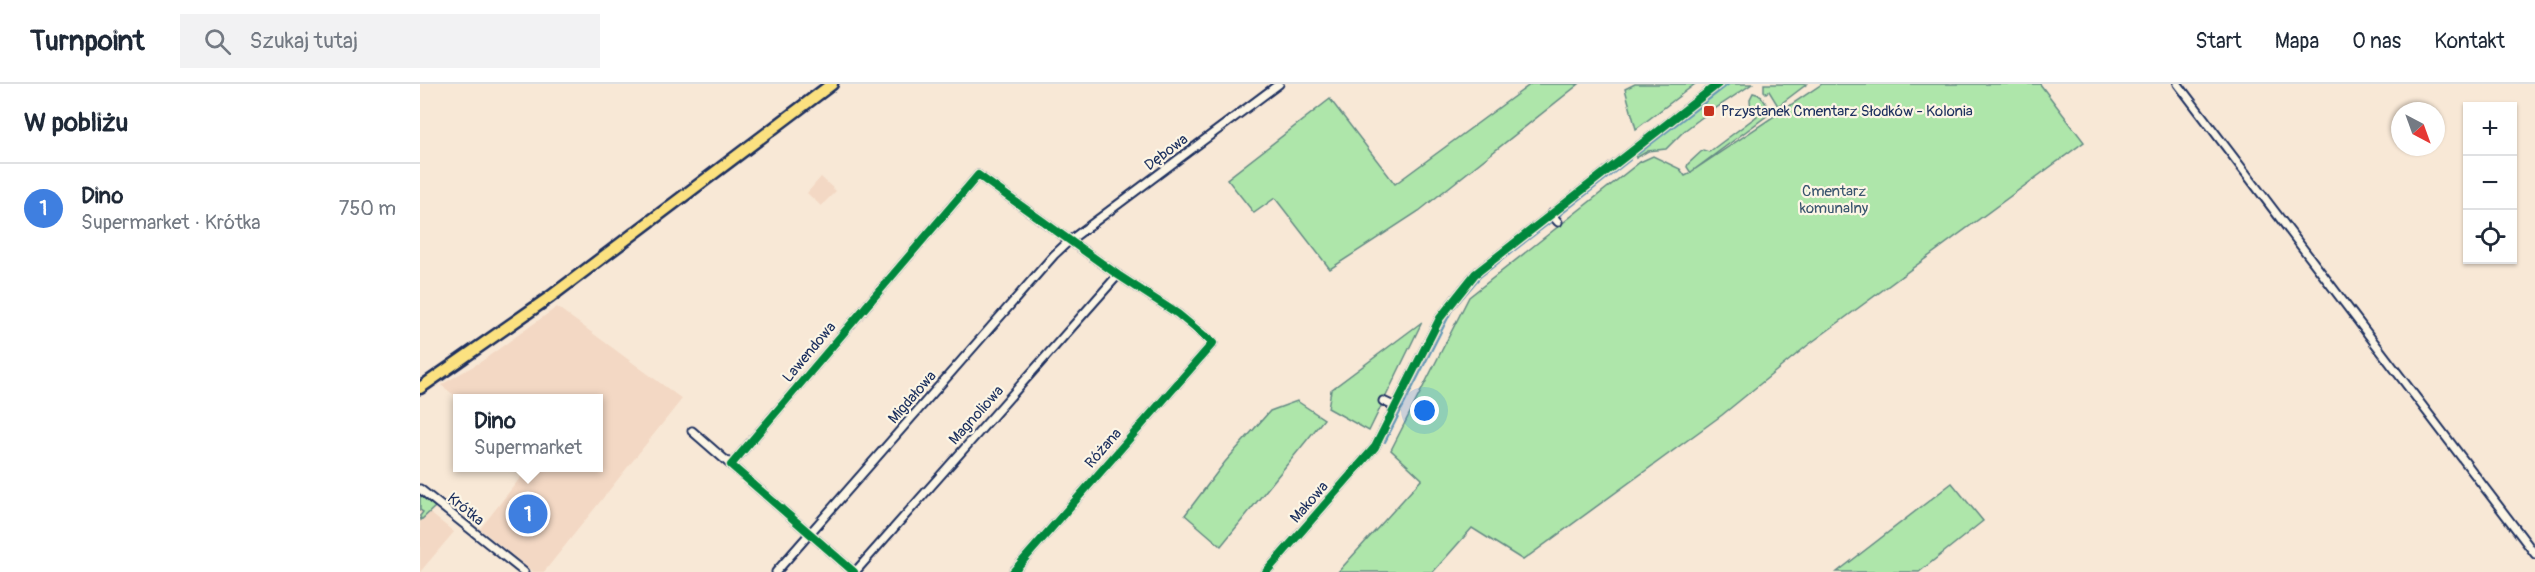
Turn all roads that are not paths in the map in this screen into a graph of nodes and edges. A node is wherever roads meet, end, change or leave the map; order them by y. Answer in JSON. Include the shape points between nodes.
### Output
{"nodes":[{"id":1,"x":832,"y":84,"type":"edge"},
{"id":2,"x":1279,"y":84,"type":"edge"},
{"id":3,"x":1718,"y":84,"type":"edge"},
{"id":4,"x":2178,"y":84,"type":"edge"},
{"id":5,"x":1551,"y":214,"type":"junction"},
{"id":6,"x":1558,"y":222,"type":"dead end"},
{"id":7,"x":1069,"y":241,"type":"junction"},
{"id":8,"x":1118,"y":275,"type":"junction"},
{"id":9,"x":420,"y":388,"type":"edge"},
{"id":10,"x":1383,"y":401,"type":"dead end"},
{"id":11,"x":1396,"y":407,"type":"junction"},
{"id":12,"x":692,"y":431,"type":"dead end"},
{"id":13,"x":732,"y":465,"type":"junction"},
{"id":14,"x":420,"y":489,"type":"edge"},
{"id":15,"x":809,"y":534,"type":"junction"},
{"id":16,"x":2535,"y":554,"type":"edge"},
{"id":17,"x":524,"y":572,"type":"edge"},
{"id":18,"x":776,"y":572,"type":"edge"},
{"id":19,"x":854,"y":572,"type":"edge"},
{"id":20,"x":1013,"y":572,"type":"edge"},
{"id":21,"x":1266,"y":572,"type":"edge"}],
"edges":[{"from":1,"to":9,"type":"main road","via":[[525,315]]},
{"from":2,"to":7,"type":"street","name":"Dębowa"},
{"from":3,"to":5,"type":"street","name":"Makowa"},
{"from":4,"to":16,"type":"street"},
{"from":5,"to":6,"type":"street"},
{"from":5,"to":11,"type":"street","name":"Makowa","via":[[1474,274],[1456,296],[1440,318]]},
{"from":7,"to":8,"type":"street"},
{"from":7,"to":13,"type":"street","name":"Lawendowa","via":[[978,175]]},
{"from":7,"to":15,"type":"street","name":"Migdałowa"},
{"from":8,"to":19,"type":"street","name":"Magnoliowa"},
{"from":8,"to":20,"type":"street","name":"Różana","via":[[1178,314],[1213,343]]},
{"from":10,"to":11,"type":"street"},
{"from":11,"to":21,"type":"street","name":"Makowa","via":[[1372,450]]},
{"from":12,"to":13,"type":"street"},
{"from":13,"to":15,"type":"street"},
{"from":14,"to":17,"type":"street","name":"Krótka"},
{"from":15,"to":18,"type":"street","name":"Migdałowa"},
{"from":15,"to":19,"type":"street"}]}
